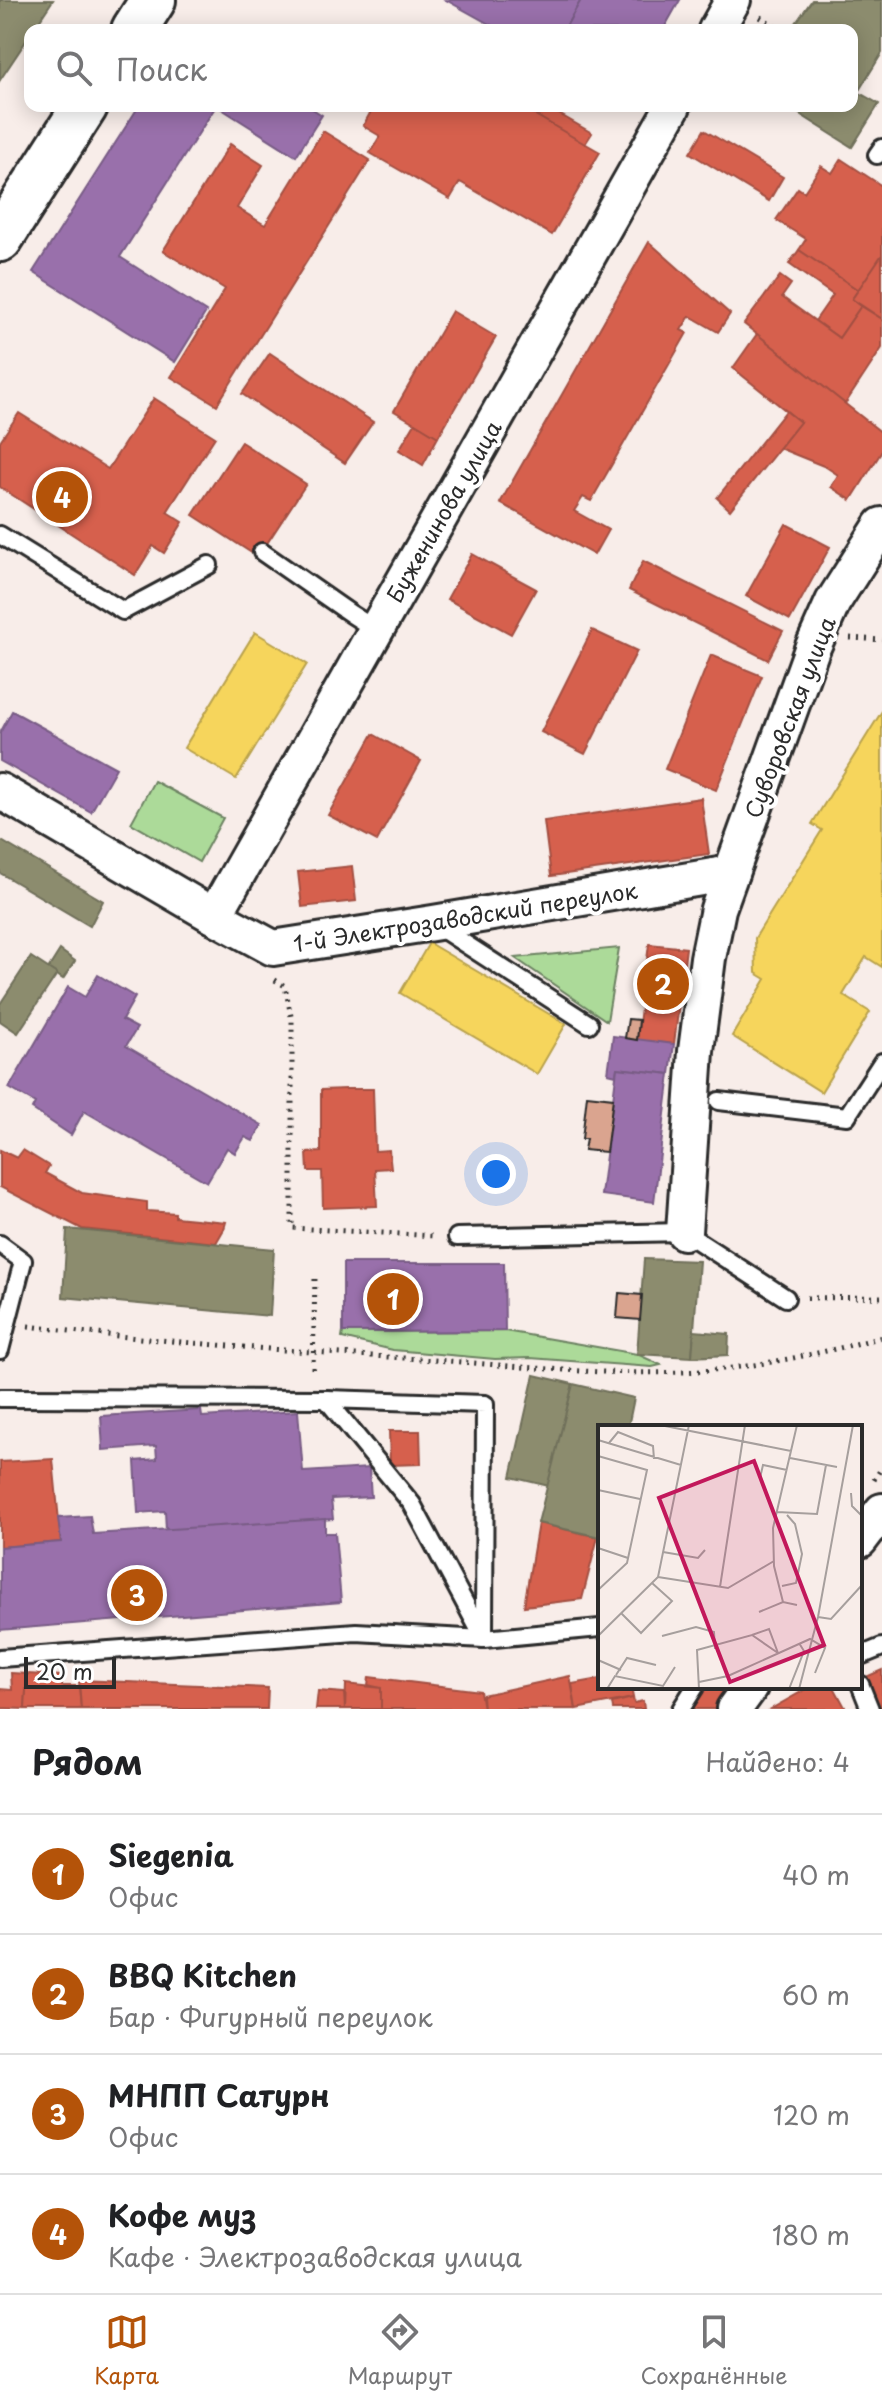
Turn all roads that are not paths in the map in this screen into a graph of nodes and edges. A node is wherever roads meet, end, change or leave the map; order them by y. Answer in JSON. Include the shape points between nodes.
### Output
{"nodes":[{"id":1,"x":153,"y":0,"type":"edge"},
{"id":2,"x":744,"y":7,"type":"edge"},
{"id":3,"x":138,"y":24,"type":"edge"},
{"id":4,"x":723,"y":24,"type":"edge"},
{"id":5,"x":81,"y":112,"type":"edge"},
{"id":6,"x":670,"y":112,"type":"edge"},
{"id":7,"x":0,"y":239,"type":"edge"},
{"id":8,"x":882,"y":525,"type":"edge"},
{"id":9,"x":0,"y":535,"type":"edge"},
{"id":10,"x":262,"y":552,"type":"dead end"},
{"id":11,"x":209,"y":565,"type":"dead end"},
{"id":12,"x":376,"y":630,"type":"junction"},
{"id":13,"x":0,"y":791,"type":"edge"},
{"id":14,"x":731,"y":873,"type":"junction"},
{"id":15,"x":214,"y":916,"type":"junction"},
{"id":16,"x":433,"y":923,"type":"junction"},
{"id":17,"x":589,"y":1024,"type":"dead end"},
{"id":18,"x":882,"y":1062,"type":"edge"},
{"id":19,"x":719,"y":1101,"type":"dead end"},
{"id":20,"x":684,"y":1232,"type":"junction"},
{"id":21,"x":457,"y":1237,"type":"road end"},
{"id":22,"x":0,"y":1244,"type":"edge"},
{"id":23,"x":786,"y":1298,"type":"road end"},
{"id":24,"x":0,"y":1350,"type":"edge"},
{"id":25,"x":0,"y":1398,"type":"edge"},
{"id":26,"x":326,"y":1399,"type":"junction"},
{"id":27,"x":882,"y":1511,"type":"edge"},
{"id":28,"x":862,"y":1537,"type":"edge"},
{"id":29,"x":598,"y":1628,"type":"edge"},
{"id":30,"x":484,"y":1639,"type":"junction"},
{"id":31,"x":882,"y":1647,"type":"edge"},
{"id":32,"x":862,"y":1655,"type":"edge"},
{"id":33,"x":0,"y":1658,"type":"edge"},
{"id":34,"x":694,"y":1689,"type":"edge"},
{"id":35,"x":749,"y":1689,"type":"edge"},
{"id":36,"x":862,"y":1689,"type":"edge"},
{"id":37,"x":681,"y":1709,"type":"edge"},
{"id":38,"x":734,"y":1709,"type":"edge"},
{"id":39,"x":870,"y":1709,"type":"edge"}],
"edges":[{"from":1,"to":3,"type":"street"},
{"from":2,"to":4,"type":"street"},
{"from":5,"to":7,"type":"street"},
{"from":6,"to":12,"type":"street","name":"Буженинова улица"},
{"from":8,"to":14,"type":"street","name":"Суворовская улица","via":[[833,602],[812,649]]},
{"from":9,"to":11,"type":"lane","via":[[123,611]]},
{"from":10,"to":12,"type":"lane"},
{"from":12,"to":15,"type":"street","name":"Буженинова улица"},
{"from":13,"to":15,"type":"street","name":"1-й Электрозаводский переулок"},
{"from":14,"to":16,"type":"street","name":"1-й Электрозаводский переулок"},
{"from":14,"to":20,"type":"street","name":"Суворовская улица","via":[[708,958]]},
{"from":15,"to":16,"type":"street","name":"1-й Электрозаводский переулок","via":[[273,948]]},
{"from":16,"to":17,"type":"lane"},
{"from":18,"to":19,"type":"lane","via":[[847,1116]]},
{"from":20,"to":21,"type":"lane"},
{"from":20,"to":23,"type":"lane"},
{"from":22,"to":24,"type":"lane","via":[[23,1261]]},
{"from":25,"to":26,"type":"lane"},
{"from":26,"to":30,"type":"lane","via":[[412,1504]]},
{"from":26,"to":30,"type":"lane","via":[[485,1404]]},
{"from":27,"to":28,"type":"street"},
{"from":29,"to":30,"type":"lane"},
{"from":30,"to":33,"type":"lane","via":[[356,1632]]},
{"from":31,"to":32,"type":"lane"},
{"from":34,"to":37,"type":"lane"},
{"from":35,"to":38,"type":"street"},
{"from":36,"to":39,"type":"lane"}]}
